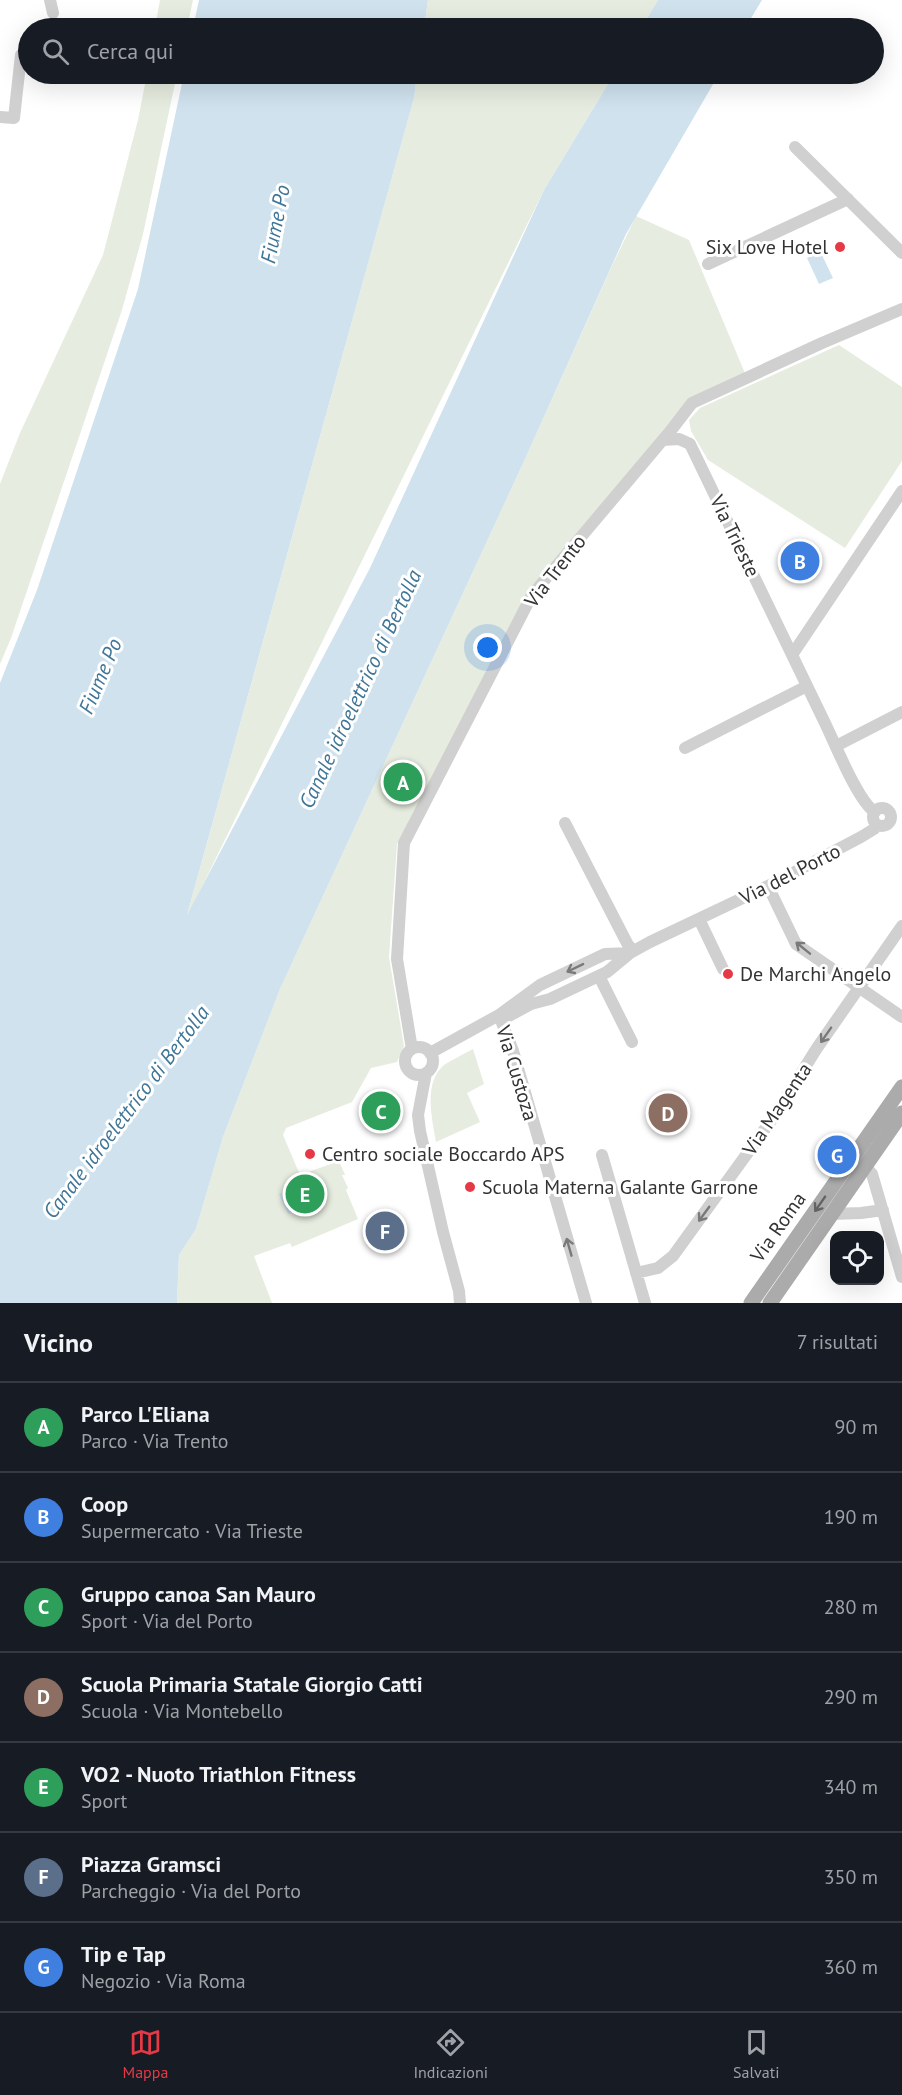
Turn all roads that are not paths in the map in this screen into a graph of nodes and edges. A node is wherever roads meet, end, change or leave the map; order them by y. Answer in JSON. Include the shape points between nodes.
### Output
{"nodes":[{"id":1,"x":18,"y":82,"type":"edge"},
{"id":2,"x":0,"y":117,"type":"edge"},
{"id":3,"x":795,"y":147,"type":"dead end"},
{"id":4,"x":848,"y":199,"type":"junction"},
{"id":5,"x":902,"y":253,"type":"edge"},
{"id":6,"x":708,"y":264,"type":"dead end"},
{"id":7,"x":902,"y":309,"type":"edge"},
{"id":8,"x":663,"y":440,"type":"junction"},
{"id":9,"x":902,"y":492,"type":"edge"},
{"id":10,"x":792,"y":655,"type":"junction"},
{"id":11,"x":807,"y":686,"type":"junction"},
{"id":12,"x":902,"y":712,"type":"edge"},
{"id":13,"x":836,"y":746,"type":"junction"},
{"id":14,"x":685,"y":748,"type":"dead end"},
{"id":15,"x":896,"y":814,"type":"edge"},
{"id":16,"x":875,"y":818,"type":"junction"},
{"id":17,"x":565,"y":823,"type":"dead end"},
{"id":18,"x":768,"y":886,"type":"junction"},
{"id":19,"x":699,"y":919,"type":"junction"},
{"id":20,"x":902,"y":926,"type":"edge"},
{"id":21,"x":632,"y":952,"type":"junction"},
{"id":22,"x":601,"y":956,"type":"junction"},
{"id":23,"x":723,"y":969,"type":"dead end"},
{"id":24,"x":603,"y":974,"type":"junction"},
{"id":25,"x":540,"y":985,"type":"junction"},
{"id":26,"x":859,"y":987,"type":"junction"},
{"id":27,"x":545,"y":1000,"type":"junction"},
{"id":28,"x":499,"y":1015,"type":"junction"},
{"id":29,"x":902,"y":1017,"type":"edge"},
{"id":30,"x":632,"y":1042,"type":"dead end"},
{"id":31,"x":412,"y":1049,"type":"junction"},
{"id":32,"x":430,"y":1053,"type":"junction"},
{"id":33,"x":426,"y":1073,"type":"junction"},
{"id":34,"x":902,"y":1087,"type":"edge"},
{"id":35,"x":902,"y":1113,"type":"edge"},
{"id":36,"x":602,"y":1155,"type":"dead end"},
{"id":37,"x":865,"y":1166,"type":"junction"},
{"id":38,"x":883,"y":1210,"type":"junction"},
{"id":39,"x":832,"y":1214,"type":"junction"},
{"id":40,"x":636,"y":1273,"type":"junction"},
{"id":41,"x":902,"y":1277,"type":"edge"},
{"id":42,"x":460,"y":1303,"type":"edge"},
{"id":43,"x":586,"y":1303,"type":"edge"},
{"id":44,"x":645,"y":1303,"type":"edge"},
{"id":45,"x":751,"y":1303,"type":"edge"},
{"id":46,"x":770,"y":1303,"type":"edge"}],
"edges":[{"from":1,"to":2,"type":"street","via":[[14,118]]},
{"from":3,"to":4,"type":"street"},
{"from":4,"to":5,"type":"street"},
{"from":4,"to":6,"type":"street"},
{"from":7,"to":8,"type":"street","name":"Via Trento","via":[[692,403]]},
{"from":8,"to":10,"type":"street","name":"Via Trieste","via":[[679,439],[690,444]]},
{"from":8,"to":31,"type":"street","name":"Via Trento","via":[[532,595],[404,843],[397,958]]},
{"from":9,"to":10,"type":"street"},
{"from":10,"to":11,"type":"street","name":"Via Trieste"},
{"from":11,"to":13,"type":"street","name":"Via Trieste"},
{"from":11,"to":14,"type":"street"},
{"from":12,"to":13,"type":"street"},
{"from":13,"to":16,"type":"street","name":"Via Trieste"},
{"from":15,"to":16,"type":"street","name":"Via del Porto","via":[[886,825]]},
{"from":16,"to":18,"type":"street","name":"Via del Porto","via":[[874,829]]},
{"from":17,"to":21,"type":"street"},
{"from":18,"to":19,"type":"street","name":"Via del Porto"},
{"from":26,"to":18,"type":"street","one_way":true,"via":[[796,944]]},
{"from":19,"to":21,"type":"street","name":"Via del Porto"},
{"from":19,"to":23,"type":"street"},
{"from":20,"to":26,"type":"street","name":"Via Magenta"},
{"from":21,"to":22,"type":"street","name":"Via del Porto"},
{"from":21,"to":24,"type":"street","name":"Via del Porto"},
{"from":22,"to":24,"type":"street","via":[[611,964]]},
{"from":22,"to":25,"type":"street","name":"Via del Porto","one_way":true},
{"from":24,"to":27,"type":"street","name":"Via del Porto"},
{"from":24,"to":30,"type":"street"},
{"from":25,"to":27,"type":"street","via":[[536,994],[538,999]]},
{"from":25,"to":28,"type":"street","name":"Via del Porto"},
{"from":26,"to":29,"type":"street"},
{"from":26,"to":40,"type":"street","name":"Via Magenta","one_way":true,"via":[[775,1115],[673,1256],[658,1268]]},
{"from":27,"to":28,"type":"street","name":"Via del Porto","via":[[507,1017]]},
{"from":28,"to":32,"type":"street","name":"Via del Porto"},
{"from":43,"to":28,"type":"street","name":"Via Custoza","one_way":true},
{"from":31,"to":32,"type":"street","via":[[419,1047]]},
{"from":31,"to":33,"type":"street","via":[[406,1056],[407,1069],[418,1076]]},
{"from":32,"to":33,"type":"street","via":[[432,1066]]},
{"from":33,"to":42,"type":"street","via":[[418,1115],[420,1131]]},
{"from":34,"to":45,"type":"main road","name":"Via Roma","one_way":true},
{"from":35,"to":37,"type":"main road","name":"Via Roma"},
{"from":36,"to":40,"type":"street"},
{"from":37,"to":38,"type":"street","via":[[872,1174]]},
{"from":37,"to":39,"type":"main road","name":"Via Roma"},
{"from":38,"to":39,"type":"street"},
{"from":38,"to":41,"type":"street"},
{"from":39,"to":46,"type":"main road","name":"Via Roma"},
{"from":40,"to":44,"type":"street"}]}
